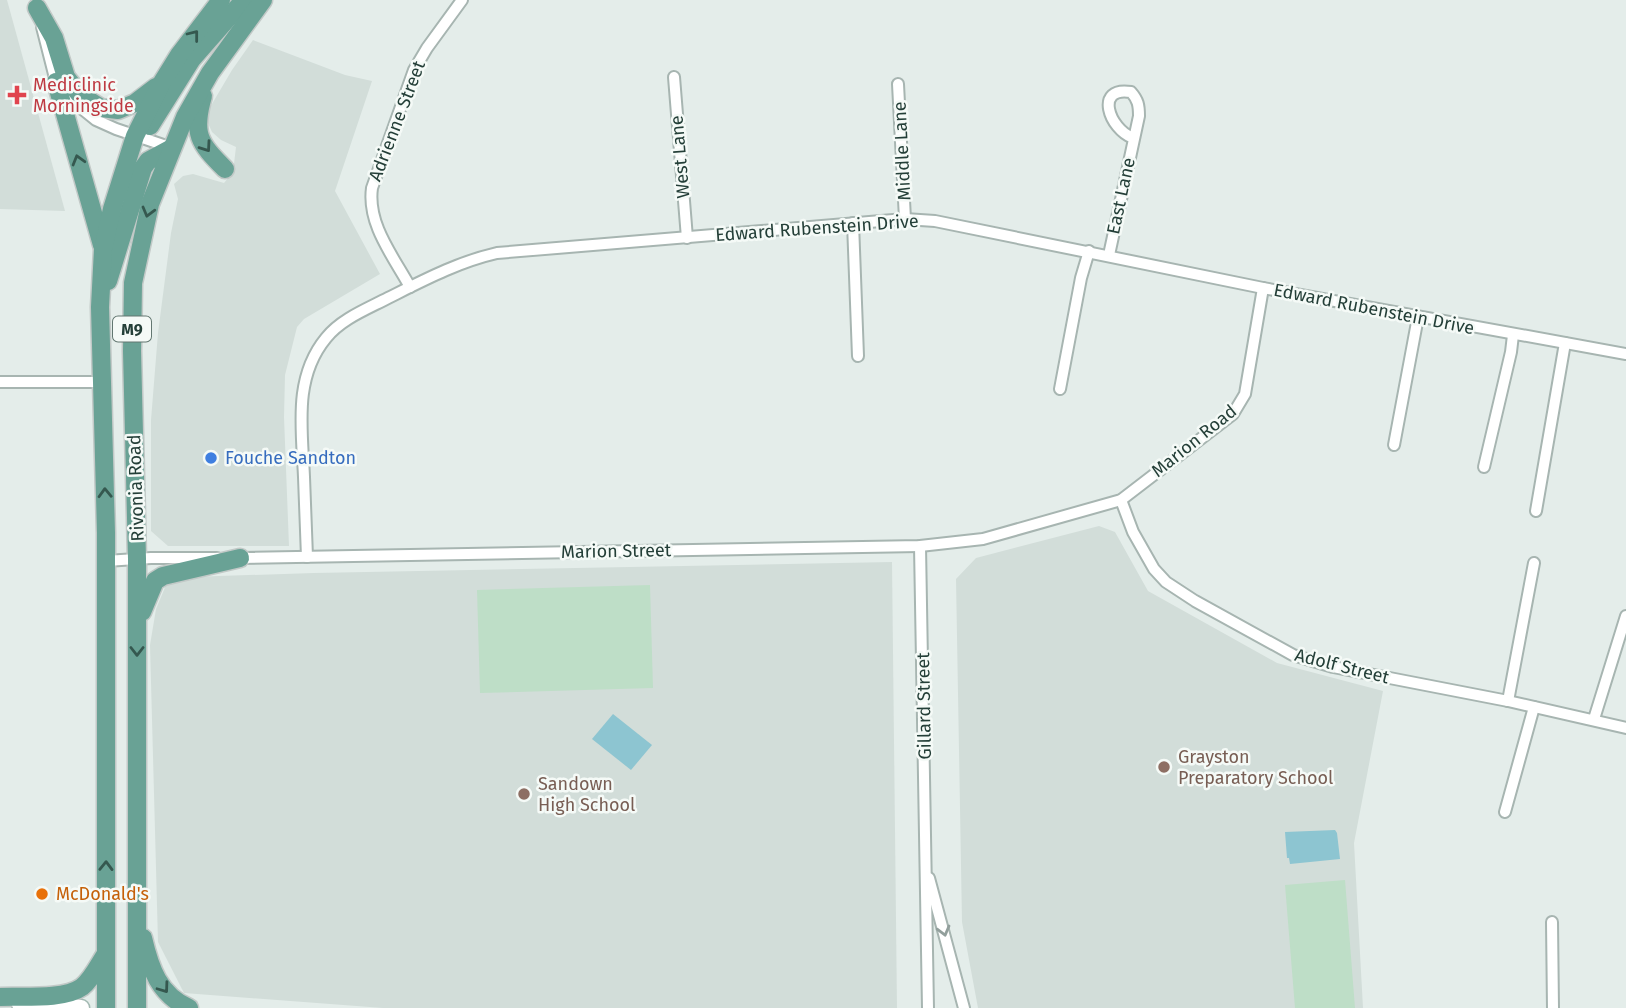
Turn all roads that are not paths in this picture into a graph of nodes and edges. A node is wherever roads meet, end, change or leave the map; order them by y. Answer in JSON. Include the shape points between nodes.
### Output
{"nodes":[{"id":1,"x":221,"y":0,"type":"edge"},
{"id":2,"x":244,"y":0,"type":"edge"},
{"id":3,"x":263,"y":0,"type":"edge"},
{"id":4,"x":462,"y":0,"type":"edge"},
{"id":5,"x":36,"y":4,"type":"edge"},
{"id":6,"x":210,"y":73,"type":"junction"},
{"id":7,"x":674,"y":77,"type":"dead end"},
{"id":8,"x":56,"y":82,"type":"junction"},
{"id":9,"x":161,"y":84,"type":"junction"},
{"id":10,"x":898,"y":84,"type":"dead end"},
{"id":11,"x":135,"y":136,"type":"junction"},
{"id":12,"x":1133,"y":138,"type":"dead end"},
{"id":13,"x":172,"y":148,"type":"junction"},
{"id":14,"x":225,"y":169,"type":"dead end"},
{"id":15,"x":905,"y":219,"type":"junction"},
{"id":16,"x":853,"y":223,"type":"junction"},
{"id":17,"x":687,"y":238,"type":"junction"},
{"id":18,"x":103,"y":249,"type":"junction"},
{"id":19,"x":1089,"y":251,"type":"junction"},
{"id":20,"x":1109,"y":255,"type":"junction"},
{"id":21,"x":410,"y":287,"type":"junction"},
{"id":22,"x":1264,"y":288,"type":"junction"},
{"id":23,"x":100,"y":307,"type":"junction"},
{"id":24,"x":1418,"y":317,"type":"junction"},
{"id":25,"x":1513,"y":335,"type":"junction"},
{"id":26,"x":1564,"y":344,"type":"junction"},
{"id":27,"x":1626,"y":354,"type":"edge"},
{"id":28,"x":858,"y":356,"type":"dead end"},
{"id":29,"x":0,"y":382,"type":"edge"},
{"id":30,"x":102,"y":382,"type":"junction"},
{"id":31,"x":1060,"y":389,"type":"dead end"},
{"id":32,"x":1394,"y":446,"type":"dead end"},
{"id":33,"x":1484,"y":467,"type":"dead end"},
{"id":34,"x":1121,"y":500,"type":"junction"},
{"id":35,"x":1536,"y":511,"type":"dead end"},
{"id":36,"x":920,"y":546,"type":"junction"},
{"id":37,"x":307,"y":557,"type":"junction"},
{"id":38,"x":240,"y":558,"type":"junction"},
{"id":39,"x":137,"y":559,"type":"junction"},
{"id":40,"x":106,"y":561,"type":"junction"},
{"id":41,"x":1534,"y":563,"type":"dead end"},
{"id":42,"x":1626,"y":616,"type":"edge"},
{"id":43,"x":137,"y":625,"type":"junction"},
{"id":44,"x":1508,"y":701,"type":"junction"},
{"id":45,"x":1534,"y":707,"type":"junction"},
{"id":46,"x":1594,"y":719,"type":"junction"},
{"id":47,"x":1626,"y":728,"type":"edge"},
{"id":48,"x":1506,"y":811,"type":"dead end"},
{"id":49,"x":926,"y":866,"type":"junction"},
{"id":50,"x":136,"y":911,"type":"junction"},
{"id":51,"x":1552,"y":922,"type":"dead end"},
{"id":52,"x":106,"y":953,"type":"junction"},
{"id":53,"x":0,"y":997,"type":"edge"},
{"id":54,"x":0,"y":1003,"type":"edge"},
{"id":55,"x":81,"y":1008,"type":"edge"},
{"id":56,"x":106,"y":1008,"type":"edge"},
{"id":57,"x":137,"y":1008,"type":"edge"},
{"id":58,"x":189,"y":1008,"type":"edge"},
{"id":59,"x":928,"y":1008,"type":"edge"},
{"id":60,"x":964,"y":1008,"type":"edge"},
{"id":61,"x":1553,"y":1008,"type":"edge"}],
"edges":[{"from":9,"to":1,"type":"main road","name":"Rivonia Road","number":"M9","one_way":true},
{"from":2,"to":11,"type":"main road","via":[[192,59],[157,117]]},
{"from":3,"to":6,"type":"main road","name":"Rivonia Road","number":"M9"},
{"from":4,"to":21,"type":"street","name":"Adrienne Street","via":[[414,70],[372,188],[374,222]]},
{"from":5,"to":8,"type":"street"},
{"from":5,"to":9,"type":"main road","via":[[54,38],[66,77],[80,95],[109,111],[127,108]]},
{"from":6,"to":13,"type":"main road","name":"Rivonia Road","number":"M9"},
{"from":6,"to":14,"type":"main road","one_way":true,"via":[[198,127],[204,147]]},
{"from":7,"to":17,"type":"street","name":"West Lane"},
{"from":8,"to":11,"type":"street","via":[[96,120]]},
{"from":18,"to":8,"type":"main road","one_way":true},
{"from":9,"to":11,"type":"main road","name":"Rivonia Road","number":"M9"},
{"from":10,"to":15,"type":"street","name":"Middle Lane"},
{"from":11,"to":13,"type":"street"},
{"from":11,"to":18,"type":"main road","name":"Rivonia Road","number":"M9"},
{"from":12,"to":20,"type":"street","name":"East Lane"},
{"from":13,"to":23,"type":"main road","via":[[148,161],[143,169]]},
{"from":13,"to":39,"type":"main road","name":"Rivonia Road","number":"M9","one_way":true,"via":[[149,204],[133,283]]},
{"from":15,"to":16,"type":"street","name":"Edward Rubenstein Drive"},
{"from":15,"to":19,"type":"street","name":"Edward Rubenstein Drive"},
{"from":16,"to":17,"type":"street","name":"Edward Rubenstein Drive"},
{"from":16,"to":28,"type":"street"},
{"from":17,"to":21,"type":"street","name":"Edward Rubenstein Drive","via":[[497,253],[458,263]]},
{"from":18,"to":23,"type":"main road","name":"Rivonia Road","number":"M9"},
{"from":19,"to":20,"type":"street","name":"Edward Rubenstein Drive"},
{"from":19,"to":31,"type":"street"},
{"from":20,"to":22,"type":"street","name":"Edward Rubenstein Drive"},
{"from":21,"to":37,"type":"street","name":"Edward Rubenstein Drive","via":[[348,319],[327,336],[308,368],[301,416]]},
{"from":22,"to":24,"type":"street","name":"Edward Rubenstein Drive"},
{"from":22,"to":34,"type":"street","name":"Marion Road","via":[[1241,403],[1233,414]]},
{"from":23,"to":30,"type":"main road","name":"Rivonia Road","number":"M9"},
{"from":24,"to":25,"type":"street","name":"Edward Rubenstein Drive"},
{"from":24,"to":32,"type":"street"},
{"from":25,"to":26,"type":"street","name":"Edward Rubenstein Drive"},
{"from":25,"to":33,"type":"street"},
{"from":26,"to":27,"type":"street","name":"Edward Rubenstein Drive"},
{"from":26,"to":35,"type":"street"},
{"from":29,"to":30,"type":"street"},
{"from":40,"to":30,"type":"main road","name":"Rivonia Road","number":"M9","one_way":true},
{"from":34,"to":36,"type":"street","name":"Marion Street","via":[[983,539]]},
{"from":34,"to":44,"type":"street","name":"Adolf Street","via":[[1133,532],[1166,582],[1279,648],[1333,667]]},
{"from":36,"to":37,"type":"street","name":"Marion Street"},
{"from":36,"to":49,"type":"street","name":"Gillard Street"},
{"from":37,"to":38,"type":"street","name":"Marion Street"},
{"from":38,"to":39,"type":"street","name":"Marion Street"},
{"from":38,"to":43,"type":"main road","via":[[173,572],[155,581]]},
{"from":39,"to":40,"type":"street","name":"Marion Street"},
{"from":39,"to":43,"type":"main road","name":"Rivonia Road","number":"M9"},
{"from":52,"to":40,"type":"main road","name":"Rivonia Road","number":"M9","one_way":true},
{"from":41,"to":44,"type":"street"},
{"from":42,"to":46,"type":"street"},
{"from":43,"to":50,"type":"main road","name":"Rivonia Road","number":"M9","one_way":true},
{"from":44,"to":45,"type":"street","name":"Adolf Street"},
{"from":45,"to":46,"type":"street","name":"Adolf Street"},
{"from":45,"to":48,"type":"street"},
{"from":46,"to":47,"type":"street","name":"Adolf Street"},
{"from":49,"to":59,"type":"street","name":"Gillard Street"},
{"from":49,"to":60,"type":"street","name":"Gillard Street","one_way":true},
{"from":50,"to":57,"type":"main road","name":"Rivonia Road","number":"M9"},
{"from":50,"to":58,"type":"main road","one_way":true,"via":[[162,988]]},
{"from":51,"to":61,"type":"street"},
{"from":52,"to":53,"type":"main road","via":[[89,980],[75,990]]},
{"from":52,"to":56,"type":"main road","name":"Rivonia Road","number":"M9"},
{"from":54,"to":55,"type":"main road"}]}
